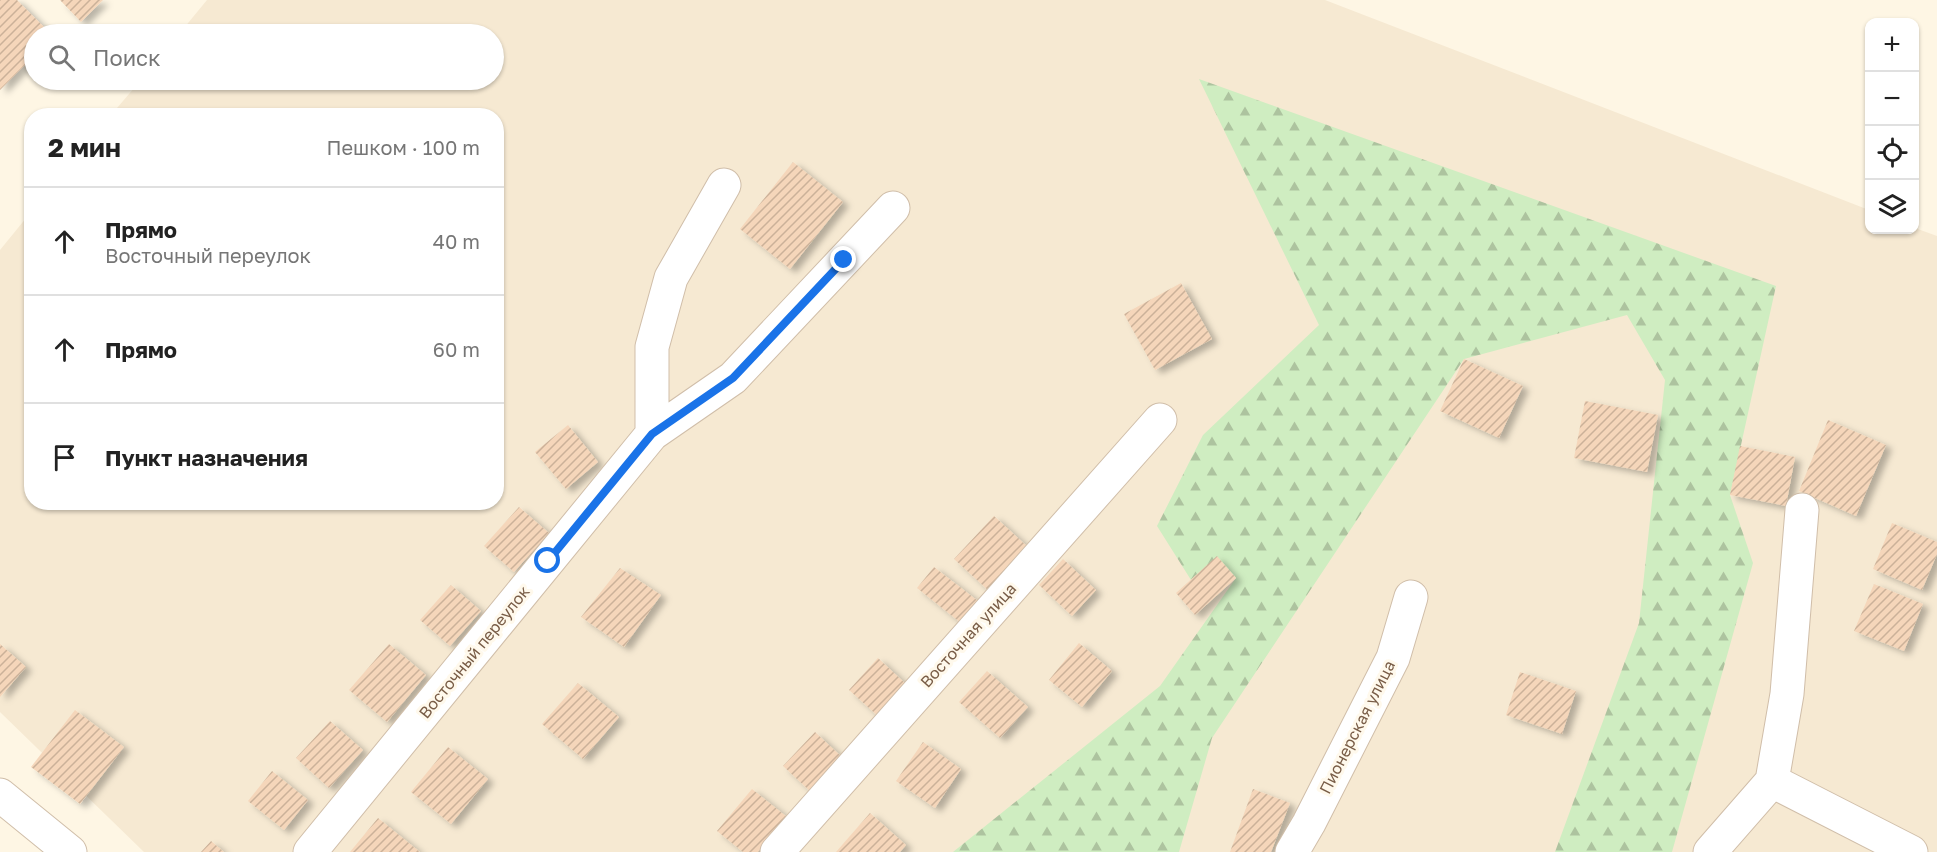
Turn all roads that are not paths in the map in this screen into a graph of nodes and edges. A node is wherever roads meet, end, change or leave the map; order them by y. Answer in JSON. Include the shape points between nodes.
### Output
{"nodes":[{"id":1,"x":724,"y":185,"type":"dead end"},
{"id":2,"x":893,"y":208,"type":"dead end"},
{"id":3,"x":1160,"y":420,"type":"dead end"},
{"id":4,"x":652,"y":434,"type":"junction"},
{"id":5,"x":1802,"y":510,"type":"dead end"},
{"id":6,"x":1411,"y":597,"type":"dead end"},
{"id":7,"x":1772,"y":782,"type":"junction"},
{"id":8,"x":0,"y":795,"type":"edge"},
{"id":9,"x":70,"y":852,"type":"edge"},
{"id":10,"x":310,"y":852,"type":"edge"},
{"id":11,"x":777,"y":852,"type":"edge"},
{"id":12,"x":1292,"y":852,"type":"edge"},
{"id":13,"x":1710,"y":852,"type":"edge"},
{"id":14,"x":1911,"y":852,"type":"edge"}],
"edges":[{"from":1,"to":4,"type":"street","via":[[671,278],[652,347]]},
{"from":2,"to":4,"type":"street","name":"Восточный переулок","via":[[733,378]]},
{"from":3,"to":11,"type":"street","name":"Восточная улица"},
{"from":4,"to":10,"type":"street","name":"Восточный переулок"},
{"from":5,"to":7,"type":"street","via":[[1787,694]]},
{"from":6,"to":12,"type":"street","name":"Пионерская улица","via":[[1393,658]]},
{"from":7,"to":13,"type":"street"},
{"from":7,"to":14,"type":"street"},
{"from":8,"to":9,"type":"street"}]}
